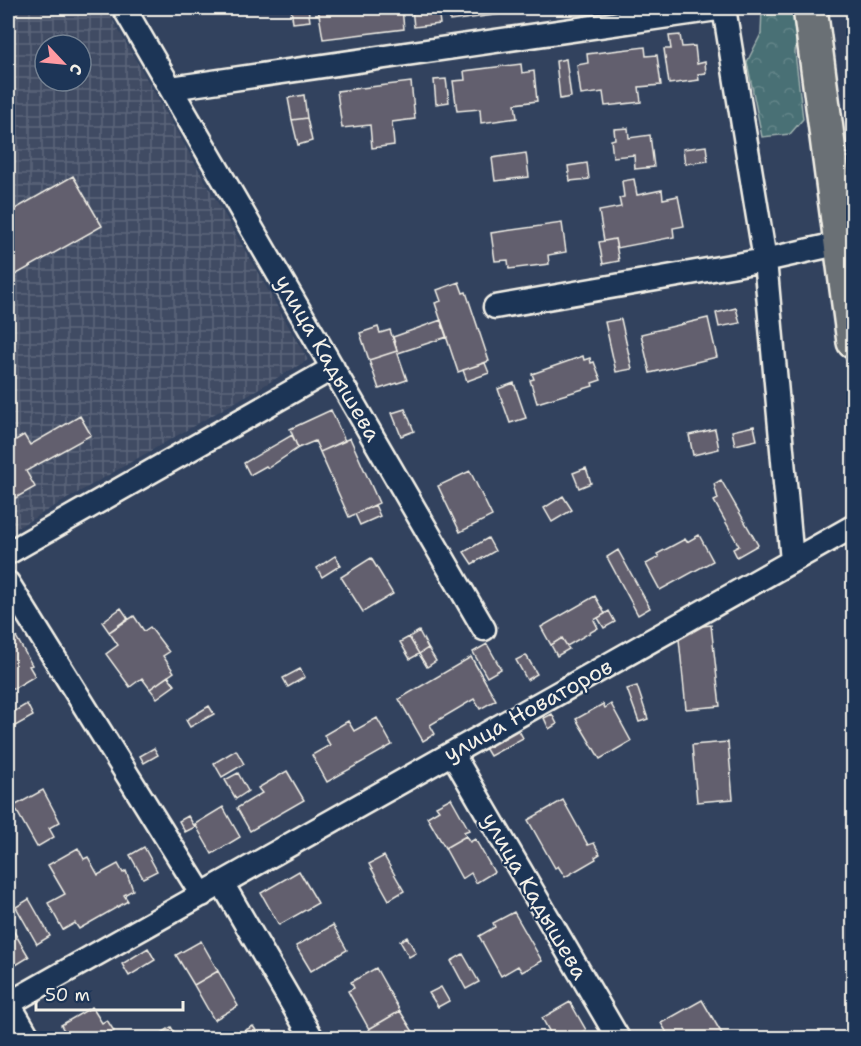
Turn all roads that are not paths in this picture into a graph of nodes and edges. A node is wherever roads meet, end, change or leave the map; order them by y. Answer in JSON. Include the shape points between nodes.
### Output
{"nodes":[{"id":1,"x":124,"y":8,"type":"edge"},
{"id":2,"x":724,"y":8,"type":"edge"},
{"id":3,"x":810,"y":8,"type":"edge"},
{"id":4,"x":171,"y":88,"type":"junction"},
{"id":5,"x":840,"y":243,"type":"junction"},
{"id":6,"x":765,"y":260,"type":"junction"},
{"id":7,"x":495,"y":307,"type":"dead end"},
{"id":8,"x":854,"y":342,"type":"edge"},
{"id":9,"x":333,"y":368,"type":"junction"},
{"id":10,"x":854,"y":526,"type":"edge"},
{"id":11,"x":8,"y":553,"type":"edge"},
{"id":12,"x":792,"y":561,"type":"junction"},
{"id":13,"x":8,"y":583,"type":"edge"},
{"id":14,"x":484,"y":629,"type":"dead end"},
{"id":15,"x":452,"y":753,"type":"junction"},
{"id":16,"x":222,"y":883,"type":"junction"},
{"id":17,"x":202,"y":895,"type":"junction"},
{"id":18,"x":8,"y":1004,"type":"edge"},
{"id":19,"x":29,"y":1038,"type":"edge"},
{"id":20,"x":312,"y":1038,"type":"edge"},
{"id":21,"x":618,"y":1038,"type":"edge"}],
"edges":[{"from":1,"to":4,"type":"street","name":"улица Кадышева"},
{"from":2,"to":4,"type":"street"},
{"from":2,"to":6,"type":"street"},
{"from":3,"to":5,"type":"main road"},
{"from":4,"to":9,"type":"street","name":"улица Кадышева"},
{"from":5,"to":6,"type":"street"},
{"from":5,"to":8,"type":"main road"},
{"from":6,"to":7,"type":"street"},
{"from":6,"to":12,"type":"street"},
{"from":9,"to":11,"type":"street"},
{"from":9,"to":14,"type":"street","name":"улица Кадышева"},
{"from":10,"to":12,"type":"street","name":"улица Новаторов"},
{"from":12,"to":15,"type":"street","name":"улица Новаторов"},
{"from":13,"to":17,"type":"street"},
{"from":15,"to":16,"type":"street","name":"улица Новаторов"},
{"from":15,"to":21,"type":"street","name":"улица Кадышева"},
{"from":16,"to":17,"type":"street","name":"улица Новаторов"},
{"from":16,"to":20,"type":"street"},
{"from":17,"to":18,"type":"street","name":"улица Новаторов"},
{"from":18,"to":19,"type":"street"}]}
